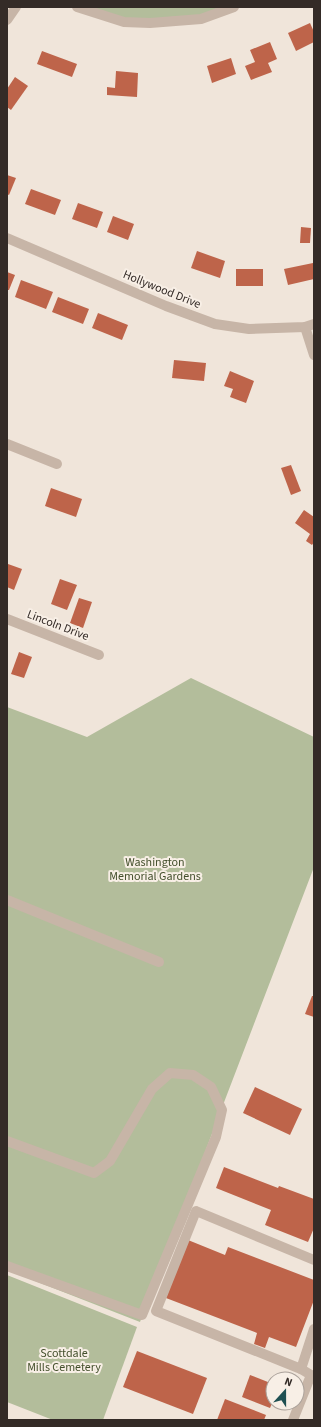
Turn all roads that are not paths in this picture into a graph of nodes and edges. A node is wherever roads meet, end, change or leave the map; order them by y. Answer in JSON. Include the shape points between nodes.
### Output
{"nodes":[{"id":1,"x":16,"y":7,"type":"edge"},
{"id":2,"x":77,"y":7,"type":"edge"},
{"id":3,"x":234,"y":7,"type":"edge"},
{"id":4,"x":7,"y":20,"type":"edge"},
{"id":5,"x":7,"y":238,"type":"edge"},
{"id":6,"x":310,"y":326,"type":"edge"},
{"id":7,"x":314,"y":355,"type":"edge"},
{"id":8,"x":7,"y":444,"type":"edge"},
{"id":9,"x":57,"y":464,"type":"dead end"},
{"id":10,"x":7,"y":620,"type":"edge"},
{"id":11,"x":99,"y":655,"type":"dead end"},
{"id":12,"x":7,"y":900,"type":"edge"},
{"id":13,"x":159,"y":962,"type":"dead end"},
{"id":14,"x":7,"y":1141,"type":"edge"},
{"id":15,"x":314,"y":1260,"type":"edge"},
{"id":16,"x":7,"y":1266,"type":"edge"},
{"id":17,"x":314,"y":1329,"type":"edge"},
{"id":18,"x":301,"y":1369,"type":"junction"},
{"id":19,"x":312,"y":1375,"type":"edge"},
{"id":20,"x":293,"y":1420,"type":"edge"}],
"edges":[{"from":1,"to":4,"type":"street"},
{"from":2,"to":3,"type":"street","via":[[124,22],[150,23],[201,19]]},
{"from":5,"to":6,"type":"street","name":"Hollywood Drive","via":[[166,306],[215,324],[248,329]]},
{"from":6,"to":7,"type":"street"},
{"from":8,"to":9,"type":"street"},
{"from":10,"to":11,"type":"street","name":"Lincoln Drive"},
{"from":12,"to":13,"type":"street"},
{"from":14,"to":16,"type":"street","via":[[94,1173],[110,1161],[152,1089],[170,1073],[193,1075],[211,1087],[222,1110],[216,1137],[142,1315]]},
{"from":15,"to":18,"type":"street","via":[[196,1211],[156,1311]]},
{"from":17,"to":18,"type":"street"},
{"from":18,"to":19,"type":"street"},
{"from":19,"to":20,"type":"street"}]}
